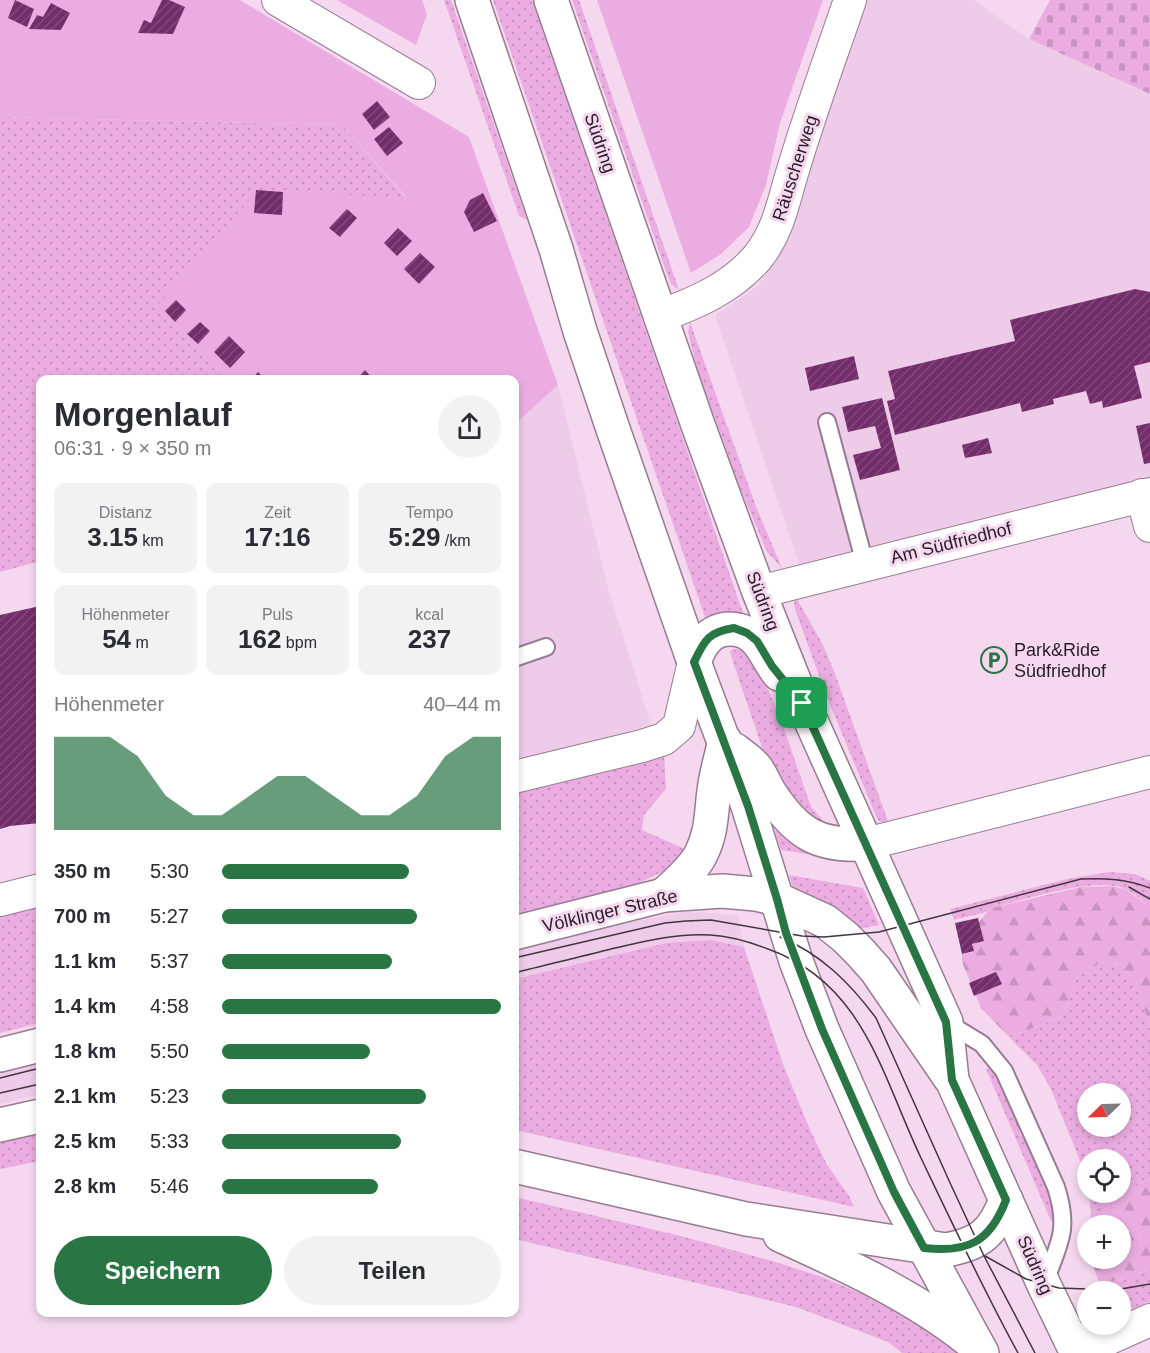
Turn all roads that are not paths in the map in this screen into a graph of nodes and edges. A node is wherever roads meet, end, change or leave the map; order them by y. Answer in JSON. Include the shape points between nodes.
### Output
{"nodes":[{"id":1,"x":278,"y":0,"type":"edge"},
{"id":2,"x":472,"y":0,"type":"edge"},
{"id":3,"x":551,"y":0,"type":"edge"},
{"id":4,"x":850,"y":0,"type":"edge"},
{"id":5,"x":419,"y":83,"type":"dead end"},
{"id":6,"x":660,"y":316,"type":"junction"},
{"id":7,"x":827,"y":422,"type":"dead end"},
{"id":8,"x":1146,"y":495,"type":"edge"},
{"id":9,"x":1150,"y":526,"type":"edge"},
{"id":10,"x":865,"y":564,"type":"junction"},
{"id":11,"x":759,"y":592,"type":"junction"},
{"id":12,"x":546,"y":647,"type":"dead end"},
{"id":13,"x":519,"y":656,"type":"edge"},
{"id":14,"x":694,"y":662,"type":"junction"},
{"id":15,"x":802,"y":703,"type":"junction"},
{"id":16,"x":725,"y":741,"type":"junction"},
{"id":17,"x":1150,"y":772,"type":"edge"},
{"id":18,"x":519,"y":776,"type":"edge"},
{"id":19,"x":866,"y":844,"type":"junction"},
{"id":20,"x":36,"y":891,"type":"edge"},
{"id":21,"x":664,"y":895,"type":"junction"},
{"id":22,"x":777,"y":899,"type":"junction"},
{"id":23,"x":0,"y":900,"type":"edge"},
{"id":24,"x":519,"y":932,"type":"edge"},
{"id":25,"x":946,"y":1022,"type":"junction"},
{"id":26,"x":36,"y":1046,"type":"edge"},
{"id":27,"x":0,"y":1055,"type":"edge"},
{"id":28,"x":952,"y":1080,"type":"junction"},
{"id":29,"x":36,"y":1117,"type":"edge"},
{"id":30,"x":0,"y":1125,"type":"edge"},
{"id":31,"x":519,"y":1167,"type":"edge"},
{"id":32,"x":1006,"y":1200,"type":"junction"},
{"id":33,"x":746,"y":1219,"type":"junction"},
{"id":34,"x":924,"y":1248,"type":"junction"},
{"id":35,"x":1044,"y":1285,"type":"junction"},
{"id":36,"x":1150,"y":1320,"type":"edge"},
{"id":37,"x":1074,"y":1346,"type":"edge"},
{"id":38,"x":981,"y":1351,"type":"edge"}],
"edges":[{"from":1,"to":5,"type":"street"},
{"from":2,"to":14,"type":"main road"},
{"from":3,"to":6,"type":"main road","name":"Südring"},
{"from":4,"to":6,"type":"street","name":"Räuscherweg","via":[[771,239],[756,260],[718,291]]},
{"from":6,"to":11,"type":"main road","name":"Südring"},
{"from":7,"to":10,"type":"lane"},
{"from":8,"to":9,"type":"street","name":"Am Südfriedhof"},
{"from":8,"to":10,"type":"street","name":"Am Südfriedhof"},
{"from":10,"to":11,"type":"street","name":"Am Südfriedhof"},
{"from":11,"to":15,"type":"main road","name":"Südring"},
{"from":12,"to":13,"type":"lane"},
{"from":14,"to":15,"type":"main road","via":[[705,641],[717,631],[734,628],[757,641]]},
{"from":14,"to":16,"type":"main road"},
{"from":14,"to":18,"type":"street","via":[[679,726],[664,739]]},
{"from":15,"to":19,"type":"main road","name":"Südring"},
{"from":16,"to":19,"type":"main road","via":[[756,768],[770,793],[799,827],[829,843]]},
{"from":16,"to":21,"type":"main road","via":[[712,821],[701,855]]},
{"from":16,"to":22,"type":"main road"},
{"from":17,"to":19,"type":"street"},
{"from":19,"to":25,"type":"main road","name":"Südring"},
{"from":20,"to":23,"type":"street"},
{"from":21,"to":22,"type":"main road","name":"Völklinger Straße","via":[[722,891]]},
{"from":21,"to":24,"type":"main road","name":"Völklinger Straße"},
{"from":22,"to":28,"type":"main road","name":"Völklinger Straße","via":[[825,921],[852,944],[876,969]]},
{"from":22,"to":34,"type":"main road","via":[[822,1029],[894,1192]]},
{"from":25,"to":28,"type":"main road","name":"Südring"},
{"from":25,"to":35,"type":"lane","via":[[982,1044],[1004,1071],[1056,1187],[1064,1221]]},
{"from":26,"to":27,"type":"main road"},
{"from":28,"to":32,"type":"main road","name":"Südring"},
{"from":29,"to":30,"type":"main road"},
{"from":31,"to":33,"type":"main road"},
{"from":32,"to":34,"type":"main road","via":[[995,1224],[972,1244],[946,1250]]},
{"from":32,"to":35,"type":"main road","name":"Südring"},
{"from":33,"to":34,"type":"main road"},
{"from":33,"to":38,"type":"main road","via":[[910,1300],[945,1321]]},
{"from":34,"to":38,"type":"main road"},
{"from":35,"to":37,"type":"main road","name":"Südring"},
{"from":36,"to":37,"type":"street","via":[[1110,1338]]}]}
